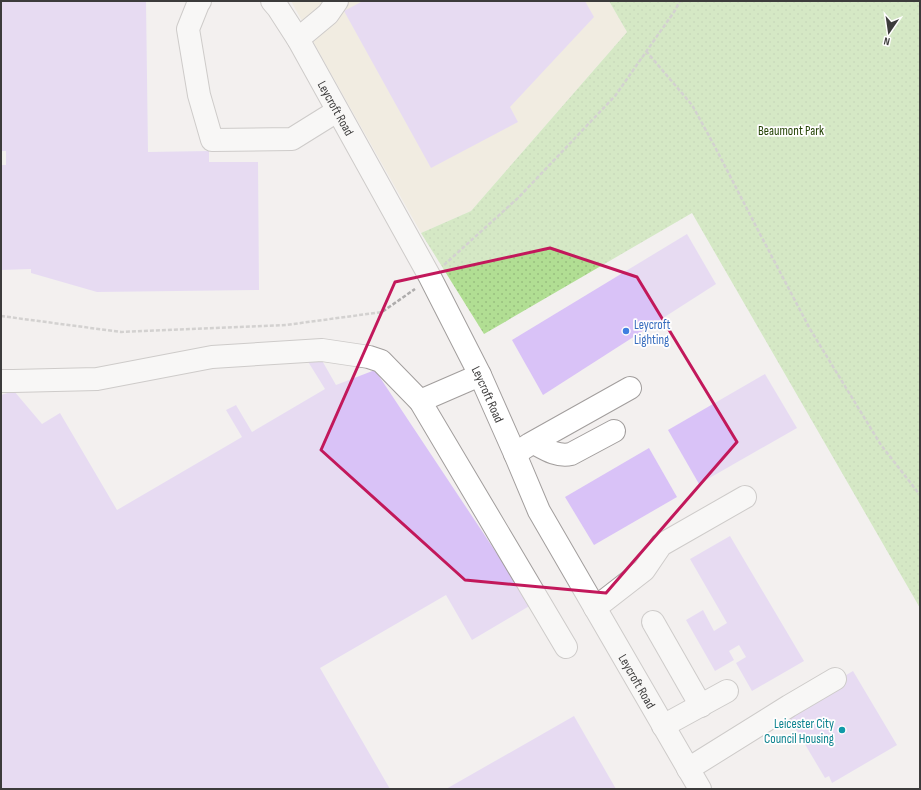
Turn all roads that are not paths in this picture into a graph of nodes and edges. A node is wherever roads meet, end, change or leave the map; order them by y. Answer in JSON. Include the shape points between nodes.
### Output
{"nodes":[{"id":1,"x":200,"y":1,"type":"edge"},
{"id":2,"x":272,"y":1,"type":"edge"},
{"id":3,"x":337,"y":1,"type":"edge"},
{"id":4,"x":298,"y":39,"type":"junction"},
{"id":5,"x":337,"y":111,"type":"junction"},
{"id":6,"x":480,"y":375,"type":"junction"},
{"id":7,"x":1,"y":381,"type":"edge"},
{"id":8,"x":630,"y":388,"type":"dead end"},
{"id":9,"x":420,"y":402,"type":"junction"},
{"id":10,"x":614,"y":431,"type":"dead end"},
{"id":11,"x":534,"y":443,"type":"junction"},
{"id":12,"x":515,"y":454,"type":"junction"},
{"id":13,"x":745,"y":497,"type":"dead end"},
{"id":14,"x":595,"y":608,"type":"junction"},
{"id":15,"x":653,"y":622,"type":"dead end"},
{"id":16,"x":566,"y":647,"type":"dead end"},
{"id":17,"x":835,"y":679,"type":"dead end"},
{"id":18,"x":727,"y":691,"type":"dead end"},
{"id":19,"x":701,"y":706,"type":"junction"},
{"id":20,"x":663,"y":726,"type":"junction"},
{"id":21,"x":688,"y":769,"type":"junction"},
{"id":22,"x":700,"y":789,"type":"edge"}],
"edges":[{"from":1,"to":5,"type":"street","via":[[188,29],[199,95],[212,140],[292,139]]},
{"from":2,"to":4,"type":"street","name":"Leycroft Road"},
{"from":3,"to":4,"type":"street","via":[[328,14]]},
{"from":4,"to":5,"type":"street","name":"Leycroft Road"},
{"from":5,"to":6,"type":"street","name":"Leycroft Road","via":[[430,278]]},
{"from":6,"to":9,"type":"street"},
{"from":6,"to":12,"type":"street","name":"Leycroft Road"},
{"from":7,"to":9,"type":"street","via":[[97,379],[212,357],[322,350],[369,357],[381,362]]},
{"from":8,"to":11,"type":"street"},
{"from":9,"to":16,"type":"street"},
{"from":10,"to":11,"type":"street","via":[[565,455],[554,453]]},
{"from":11,"to":12,"type":"street"},
{"from":12,"to":14,"type":"street","name":"Leycroft Road","via":[[539,511]]},
{"from":13,"to":14,"type":"street","via":[[661,545],[644,570]]},
{"from":14,"to":20,"type":"street","name":"Leycroft Road"},
{"from":15,"to":19,"type":"street"},
{"from":17,"to":21,"type":"street"},
{"from":18,"to":19,"type":"street"},
{"from":19,"to":20,"type":"street"},
{"from":20,"to":21,"type":"street","name":"Leycroft Road"},
{"from":21,"to":22,"type":"street","name":"Leycroft Road"}]}
